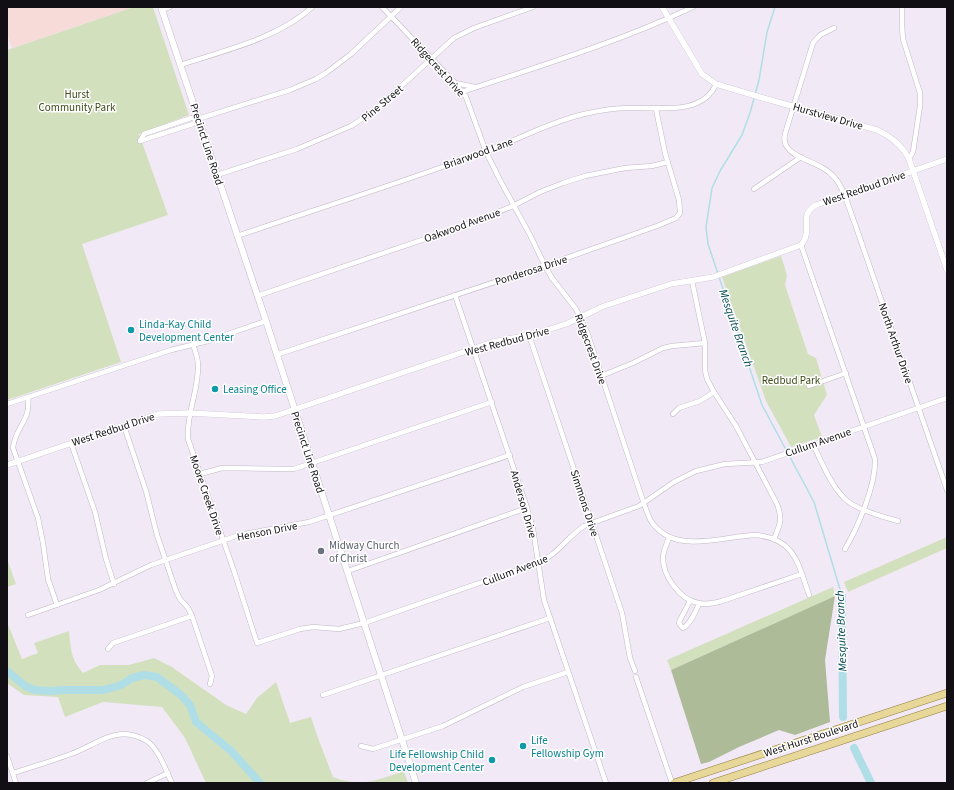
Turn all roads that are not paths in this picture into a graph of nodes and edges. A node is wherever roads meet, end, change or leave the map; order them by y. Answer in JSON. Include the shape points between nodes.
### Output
{"nodes":[{"id":1,"x":170,"y":7,"type":"edge"},
{"id":2,"x":312,"y":7,"type":"edge"},
{"id":3,"x":382,"y":7,"type":"edge"},
{"id":4,"x":401,"y":7,"type":"edge"},
{"id":5,"x":533,"y":7,"type":"edge"},
{"id":6,"x":662,"y":7,"type":"edge"},
{"id":7,"x":693,"y":7,"type":"edge"},
{"id":8,"x":902,"y":7,"type":"edge"},
{"id":9,"x":161,"y":8,"type":"edge"},
{"id":10,"x":391,"y":16,"type":"junction"},
{"id":11,"x":669,"y":18,"type":"junction"},
{"id":12,"x":834,"y":28,"type":"dead end"},
{"id":13,"x":432,"y":58,"type":"junction"},
{"id":14,"x":180,"y":65,"type":"junction"},
{"id":15,"x":455,"y":83,"type":"junction"},
{"id":16,"x":716,"y":84,"type":"junction"},
{"id":17,"x":476,"y":87,"type":"junction"},
{"id":18,"x":462,"y":92,"type":"junction"},
{"id":19,"x":793,"y":106,"type":"junction"},
{"id":20,"x":656,"y":109,"type":"junction"},
{"id":21,"x":198,"y":119,"type":"junction"},
{"id":22,"x":486,"y":152,"type":"junction"},
{"id":23,"x":801,"y":157,"type":"junction"},
{"id":24,"x":908,"y":159,"type":"junction"},
{"id":25,"x":947,"y":159,"type":"edge"},
{"id":26,"x":668,"y":162,"type":"junction"},
{"id":27,"x":913,"y":170,"type":"junction"},
{"id":28,"x":217,"y":175,"type":"junction"},
{"id":29,"x":754,"y":189,"type":"dead end"},
{"id":30,"x":844,"y":195,"type":"junction"},
{"id":31,"x":513,"y":206,"type":"junction"},
{"id":32,"x":237,"y":236,"type":"junction"},
{"id":33,"x":801,"y":245,"type":"junction"},
{"id":34,"x":544,"y":266,"type":"junction"},
{"id":35,"x":947,"y":270,"type":"edge"},
{"id":36,"x":692,"y":281,"type":"junction"},
{"id":37,"x":455,"y":295,"type":"junction"},
{"id":38,"x":257,"y":296,"type":"junction"},
{"id":39,"x":580,"y":317,"type":"junction"},
{"id":40,"x":266,"y":321,"type":"junction"},
{"id":41,"x":529,"y":336,"type":"junction"},
{"id":42,"x":705,"y":343,"type":"junction"},
{"id":43,"x":193,"y":344,"type":"junction"},
{"id":44,"x":474,"y":349,"type":"junction"},
{"id":45,"x":276,"y":356,"type":"junction"},
{"id":46,"x":846,"y":373,"type":"junction"},
{"id":47,"x":601,"y":376,"type":"junction"},
{"id":48,"x":809,"y":386,"type":"dead end"},
{"id":49,"x":714,"y":392,"type":"junction"},
{"id":50,"x":28,"y":398,"type":"junction"},
{"id":51,"x":947,"y":398,"type":"edge"},
{"id":52,"x":492,"y":402,"type":"junction"},
{"id":53,"x":7,"y":404,"type":"edge"},
{"id":54,"x":918,"y":408,"type":"junction"},
{"id":55,"x":294,"y":410,"type":"junction"},
{"id":56,"x":189,"y":413,"type":"junction"},
{"id":57,"x":673,"y":414,"type":"dead end"},
{"id":58,"x":124,"y":426,"type":"junction"},
{"id":59,"x":865,"y":426,"type":"junction"},
{"id":60,"x":71,"y":443,"type":"junction"},
{"id":61,"x":812,"y":444,"type":"junction"},
{"id":62,"x":510,"y":455,"type":"junction"},
{"id":63,"x":18,"y":461,"type":"junction"},
{"id":64,"x":756,"y":463,"type":"junction"},
{"id":65,"x":311,"y":464,"type":"junction"},
{"id":66,"x":7,"y":465,"type":"edge"},
{"id":67,"x":200,"y":474,"type":"junction"},
{"id":68,"x":947,"y":490,"type":"edge"},
{"id":69,"x":644,"y":504,"type":"junction"},
{"id":70,"x":527,"y":508,"type":"junction"},
{"id":71,"x":863,"y":509,"type":"junction"},
{"id":72,"x":329,"y":516,"type":"junction"},
{"id":73,"x":898,"y":521,"type":"dead end"},
{"id":74,"x":592,"y":523,"type":"junction"},
{"id":75,"x":669,"y":538,"type":"junction"},
{"id":76,"x":774,"y":539,"type":"junction"},
{"id":77,"x":224,"y":540,"type":"junction"},
{"id":78,"x":845,"y":549,"type":"dead end"},
{"id":79,"x":165,"y":560,"type":"junction"},
{"id":80,"x":537,"y":564,"type":"junction"},
{"id":81,"x":348,"y":571,"type":"junction"},
{"id":82,"x":802,"y":574,"type":"junction"},
{"id":83,"x":114,"y":584,"type":"junction"},
{"id":84,"x":809,"y":595,"type":"dead end"},
{"id":85,"x":690,"y":601,"type":"junction"},
{"id":86,"x":699,"y":604,"type":"junction"},
{"id":87,"x":57,"y":605,"type":"junction"},
{"id":88,"x":28,"y":614,"type":"dead end"},
{"id":89,"x":192,"y":616,"type":"junction"},
{"id":90,"x":550,"y":618,"type":"junction"},
{"id":91,"x":364,"y":623,"type":"junction"},
{"id":92,"x":257,"y":643,"type":"joint"},
{"id":93,"x":108,"y":649,"type":"dead end"},
{"id":94,"x":635,"y":671,"type":"dead end"},
{"id":95,"x":568,"y":672,"type":"junction"},
{"id":96,"x":381,"y":676,"type":"junction"},
{"id":97,"x":636,"y":677,"type":"dead end"},
{"id":98,"x":210,"y":684,"type":"dead end"},
{"id":99,"x":947,"y":693,"type":"edge"},
{"id":100,"x":323,"y":695,"type":"dead end"},
{"id":101,"x":947,"y":706,"type":"edge"},
{"id":102,"x":402,"y":740,"type":"junction"},
{"id":103,"x":361,"y":746,"type":"dead end"},
{"id":104,"x":767,"y":753,"type":"junction"},
{"id":105,"x":7,"y":756,"type":"edge"},
{"id":106,"x":770,"y":764,"type":"junction"},
{"id":107,"x":13,"y":773,"type":"junction"},
{"id":108,"x":168,"y":773,"type":"junction"},
{"id":109,"x":16,"y":783,"type":"edge"},
{"id":110,"x":147,"y":783,"type":"edge"},
{"id":111,"x":172,"y":783,"type":"edge"},
{"id":112,"x":416,"y":783,"type":"edge"},
{"id":113,"x":606,"y":783,"type":"edge"},
{"id":114,"x":673,"y":783,"type":"edge"},
{"id":115,"x":713,"y":783,"type":"edge"}],
"edges":[{"from":1,"to":9,"type":"street"},
{"from":2,"to":14,"type":"street","via":[[286,26],[265,36]]},
{"from":3,"to":10,"type":"street","name":"Ridgecrest Drive"},
{"from":4,"to":10,"type":"street"},
{"from":5,"to":13,"type":"street","name":"Pine Street","via":[[463,32]]},
{"from":6,"to":11,"type":"street","name":"Hurstview Drive"},
{"from":7,"to":11,"type":"street"},
{"from":8,"to":24,"type":"street","via":[[903,39],[920,93],[913,152]]},
{"from":9,"to":14,"type":"main road","name":"Precinct Line Road"},
{"from":10,"to":13,"type":"street","name":"Ridgecrest Drive"},
{"from":10,"to":21,"type":"street","via":[[351,54],[316,79],[290,90]]},
{"from":11,"to":16,"type":"street","name":"Hurstview Drive","via":[[702,74]]},
{"from":11,"to":17,"type":"street","via":[[579,53]]},
{"from":12,"to":19,"type":"street","name":"North Arthur Drive","via":[[820,35],[813,44]]},
{"from":13,"to":15,"type":"street","name":"Ridgecrest Drive"},
{"from":13,"to":28,"type":"street","name":"Pine Street","via":[[374,111],[351,126],[297,148]]},
{"from":14,"to":21,"type":"main road","name":"Precinct Line Road"},
{"from":15,"to":17,"type":"street"},
{"from":15,"to":18,"type":"street","name":"Ridgecrest Drive"},
{"from":16,"to":19,"type":"street","name":"Hurstview Drive"},
{"from":16,"to":20,"type":"street","name":"Briarwood Lane","via":[[706,99],[696,104]]},
{"from":17,"to":18,"type":"street"},
{"from":18,"to":22,"type":"street","name":"Ridgecrest Drive"},
{"from":19,"to":23,"type":"street","name":"North Arthur Drive","via":[[784,139],[788,149]]},
{"from":19,"to":24,"type":"street","name":"Hurstview Drive","via":[[877,130],[896,142]]},
{"from":20,"to":22,"type":"street","name":"Briarwood Lane","via":[[628,108],[584,114]]},
{"from":20,"to":26,"type":"street","name":"Ponderosa Drive"},
{"from":21,"to":21,"type":"street","via":[[191,118],[144,134],[140,141],[193,124]]},
{"from":21,"to":28,"type":"main road","name":"Precinct Line Road"},
{"from":22,"to":31,"type":"street","name":"Ridgecrest Drive"},
{"from":22,"to":32,"type":"street","name":"Briarwood Lane"},
{"from":23,"to":29,"type":"street"},
{"from":23,"to":30,"type":"street","name":"North Arthur Drive","via":[[830,172]]},
{"from":24,"to":27,"type":"street","name":"Hurstview Drive"},
{"from":25,"to":27,"type":"street","name":"West Redbud Drive"},
{"from":26,"to":31,"type":"street","name":"Oakwood Avenue","via":[[585,176],[540,192]]},
{"from":26,"to":34,"type":"street","name":"Ponderosa Drive","via":[[679,200],[680,213],[676,218]]},
{"from":27,"to":30,"type":"street","name":"West Redbud Drive"},
{"from":27,"to":35,"type":"street","name":"Hurstview Drive"},
{"from":28,"to":32,"type":"main road","name":"Precinct Line Road"},
{"from":30,"to":33,"type":"street","name":"West Redbud Drive","via":[[816,205],[808,212],[807,235]]},
{"from":30,"to":54,"type":"street","name":"North Arthur Drive"},
{"from":31,"to":34,"type":"street","name":"Ridgecrest Drive"},
{"from":31,"to":38,"type":"street","name":"Oakwood Avenue","via":[[463,226]]},
{"from":32,"to":38,"type":"main road","name":"Precinct Line Road"},
{"from":33,"to":36,"type":"street","name":"West Redbud Drive","via":[[712,277]]},
{"from":33,"to":46,"type":"street"},
{"from":34,"to":37,"type":"street","name":"Ponderosa Drive"},
{"from":34,"to":39,"type":"street","name":"Ridgecrest Drive"},
{"from":36,"to":39,"type":"street","name":"West Redbud Drive","via":[[671,284],[604,306]]},
{"from":36,"to":42,"type":"street"},
{"from":37,"to":44,"type":"street","name":"Anderson Drive"},
{"from":37,"to":45,"type":"street","name":"Ponderosa Drive"},
{"from":38,"to":40,"type":"main road","name":"Precinct Line Road"},
{"from":39,"to":41,"type":"street","name":"West Redbud Drive"},
{"from":39,"to":47,"type":"street","name":"Ridgecrest Drive"},
{"from":40,"to":43,"type":"street"},
{"from":40,"to":45,"type":"main road","name":"Precinct Line Road"},
{"from":41,"to":44,"type":"street","name":"West Redbud Drive","via":[[508,338]]},
{"from":41,"to":74,"type":"street","name":"Simmons Drive"},
{"from":42,"to":47,"type":"street","via":[[663,348]]},
{"from":42,"to":49,"type":"street","via":[[705,370]]},
{"from":43,"to":50,"type":"street"},
{"from":43,"to":56,"type":"street","name":"Moore Creek Drive","via":[[198,365]]},
{"from":44,"to":52,"type":"street","name":"Anderson Drive"},
{"from":44,"to":55,"type":"street","name":"West Redbud Drive"},
{"from":45,"to":55,"type":"main road","name":"Precinct Line Road"},
{"from":46,"to":48,"type":"street"},
{"from":46,"to":59,"type":"street"},
{"from":47,"to":69,"type":"street","name":"Ridgecrest Drive"},
{"from":49,"to":57,"type":"street","via":[[700,401],[679,408]]},
{"from":49,"to":64,"type":"street"},
{"from":50,"to":53,"type":"street"},
{"from":50,"to":63,"type":"street","via":[[28,414],[14,441],[13,448]]},
{"from":51,"to":54,"type":"street","name":"Cullum Avenue"},
{"from":52,"to":62,"type":"street","name":"Anderson Drive"},
{"from":52,"to":65,"type":"street"},
{"from":54,"to":59,"type":"street","name":"Cullum Avenue"},
{"from":54,"to":68,"type":"street","name":"North Arthur Drive"},
{"from":55,"to":56,"type":"street","name":"West Redbud Drive","via":[[264,417]]},
{"from":55,"to":65,"type":"main road","name":"Precinct Line Road"},
{"from":56,"to":58,"type":"street","name":"West Redbud Drive","via":[[158,414]]},
{"from":56,"to":67,"type":"street","name":"Moore Creek Drive","via":[[188,439]]},
{"from":58,"to":60,"type":"street","name":"West Redbud Drive"},
{"from":58,"to":79,"type":"street","via":[[146,490]]},
{"from":59,"to":61,"type":"street","name":"Cullum Avenue"},
{"from":59,"to":71,"type":"street","via":[[874,455],[875,471]]},
{"from":60,"to":63,"type":"street","name":"West Redbud Drive"},
{"from":60,"to":83,"type":"street","via":[[95,512]]},
{"from":61,"to":64,"type":"street","name":"Cullum Avenue"},
{"from":61,"to":71,"type":"street","via":[[838,492],[852,505]]},
{"from":62,"to":70,"type":"street","name":"Anderson Drive"},
{"from":62,"to":72,"type":"street","name":"Henson Drive"},
{"from":63,"to":66,"type":"street","name":"West Redbud Drive"},
{"from":63,"to":87,"type":"street","via":[[38,518],[48,579]]},
{"from":64,"to":69,"type":"street","name":"Cullum Avenue","via":[[725,464],[696,471],[674,482]]},
{"from":64,"to":76,"type":"street","via":[[780,511],[781,523]]},
{"from":65,"to":67,"type":"street","via":[[290,469],[222,468]]},
{"from":65,"to":72,"type":"main road","name":"Precinct Line Road"},
{"from":67,"to":77,"type":"street","name":"Moore Creek Drive"},
{"from":69,"to":74,"type":"street","name":"Cullum Avenue"},
{"from":69,"to":75,"type":"street","name":"Ridgecrest Drive","via":[[651,521]]},
{"from":70,"to":80,"type":"street","name":"Anderson Drive","via":[[533,529]]},
{"from":70,"to":81,"type":"street"},
{"from":71,"to":73,"type":"street"},
{"from":71,"to":78,"type":"street"},
{"from":72,"to":77,"type":"street","name":"Henson Drive"},
{"from":72,"to":81,"type":"main road","name":"Precinct Line Road"},
{"from":74,"to":80,"type":"street","name":"Cullum Avenue","via":[[578,530],[550,557]]},
{"from":74,"to":94,"type":"street","name":"Simmons Drive","via":[[622,613],[630,658]]},
{"from":75,"to":76,"type":"street","via":[[684,542],[756,535]]},
{"from":75,"to":85,"type":"street","via":[[663,556],[664,565],[679,593]]},
{"from":76,"to":82,"type":"street","via":[[793,554]]},
{"from":77,"to":79,"type":"street","name":"Henson Drive"},
{"from":77,"to":92,"type":"street","name":"Moore Creek Drive"},
{"from":79,"to":83,"type":"street","name":"Henson Drive","via":[[139,570]]},
{"from":79,"to":89,"type":"street","via":[[178,596]]},
{"from":80,"to":90,"type":"street","name":"Anderson Drive"},
{"from":80,"to":91,"type":"street","name":"Cullum Avenue"},
{"from":81,"to":91,"type":"main road","name":"Precinct Line Road"},
{"from":82,"to":84,"type":"street"},
{"from":82,"to":86,"type":"street","via":[[722,601]]},
{"from":83,"to":87,"type":"street","name":"Henson Drive"},
{"from":85,"to":86,"type":"street"},
{"from":85,"to":86,"type":"street","via":[[679,623],[683,628],[690,622]]},
{"from":87,"to":88,"type":"street","name":"Henson Drive"},
{"from":89,"to":93,"type":"street","via":[[113,643]]},
{"from":89,"to":98,"type":"street","via":[[212,676]]},
{"from":90,"to":95,"type":"street","name":"Anderson Drive"},
{"from":90,"to":96,"type":"street"},
{"from":91,"to":92,"type":"street","name":"Cullum Avenue","via":[[339,629],[300,629]]},
{"from":91,"to":96,"type":"main road","name":"Precinct Line Road"},
{"from":95,"to":102,"type":"street","via":[[523,687],[443,726]]},
{"from":95,"to":113,"type":"street","name":"Anderson Drive"},
{"from":96,"to":100,"type":"street"},
{"from":96,"to":102,"type":"main road","name":"Precinct Line Road"},
{"from":97,"to":114,"type":"street"},
{"from":99,"to":104,"type":"main road","name":"West Hurst Boulevard"},
{"from":101,"to":106,"type":"main road","name":"West Hurst Boulevard"},
{"from":102,"to":103,"type":"street","via":[[373,749]]},
{"from":102,"to":112,"type":"main road","name":"Precinct Line Road"},
{"from":104,"to":106,"type":"main road"},
{"from":104,"to":114,"type":"main road","name":"West Hurst Boulevard"},
{"from":105,"to":107,"type":"street"},
{"from":106,"to":115,"type":"main road","name":"West Hurst Boulevard"},
{"from":107,"to":108,"type":"street","via":[[123,734],[147,741],[157,752]]},
{"from":107,"to":109,"type":"street"},
{"from":108,"to":110,"type":"street"},
{"from":108,"to":111,"type":"street"}]}
